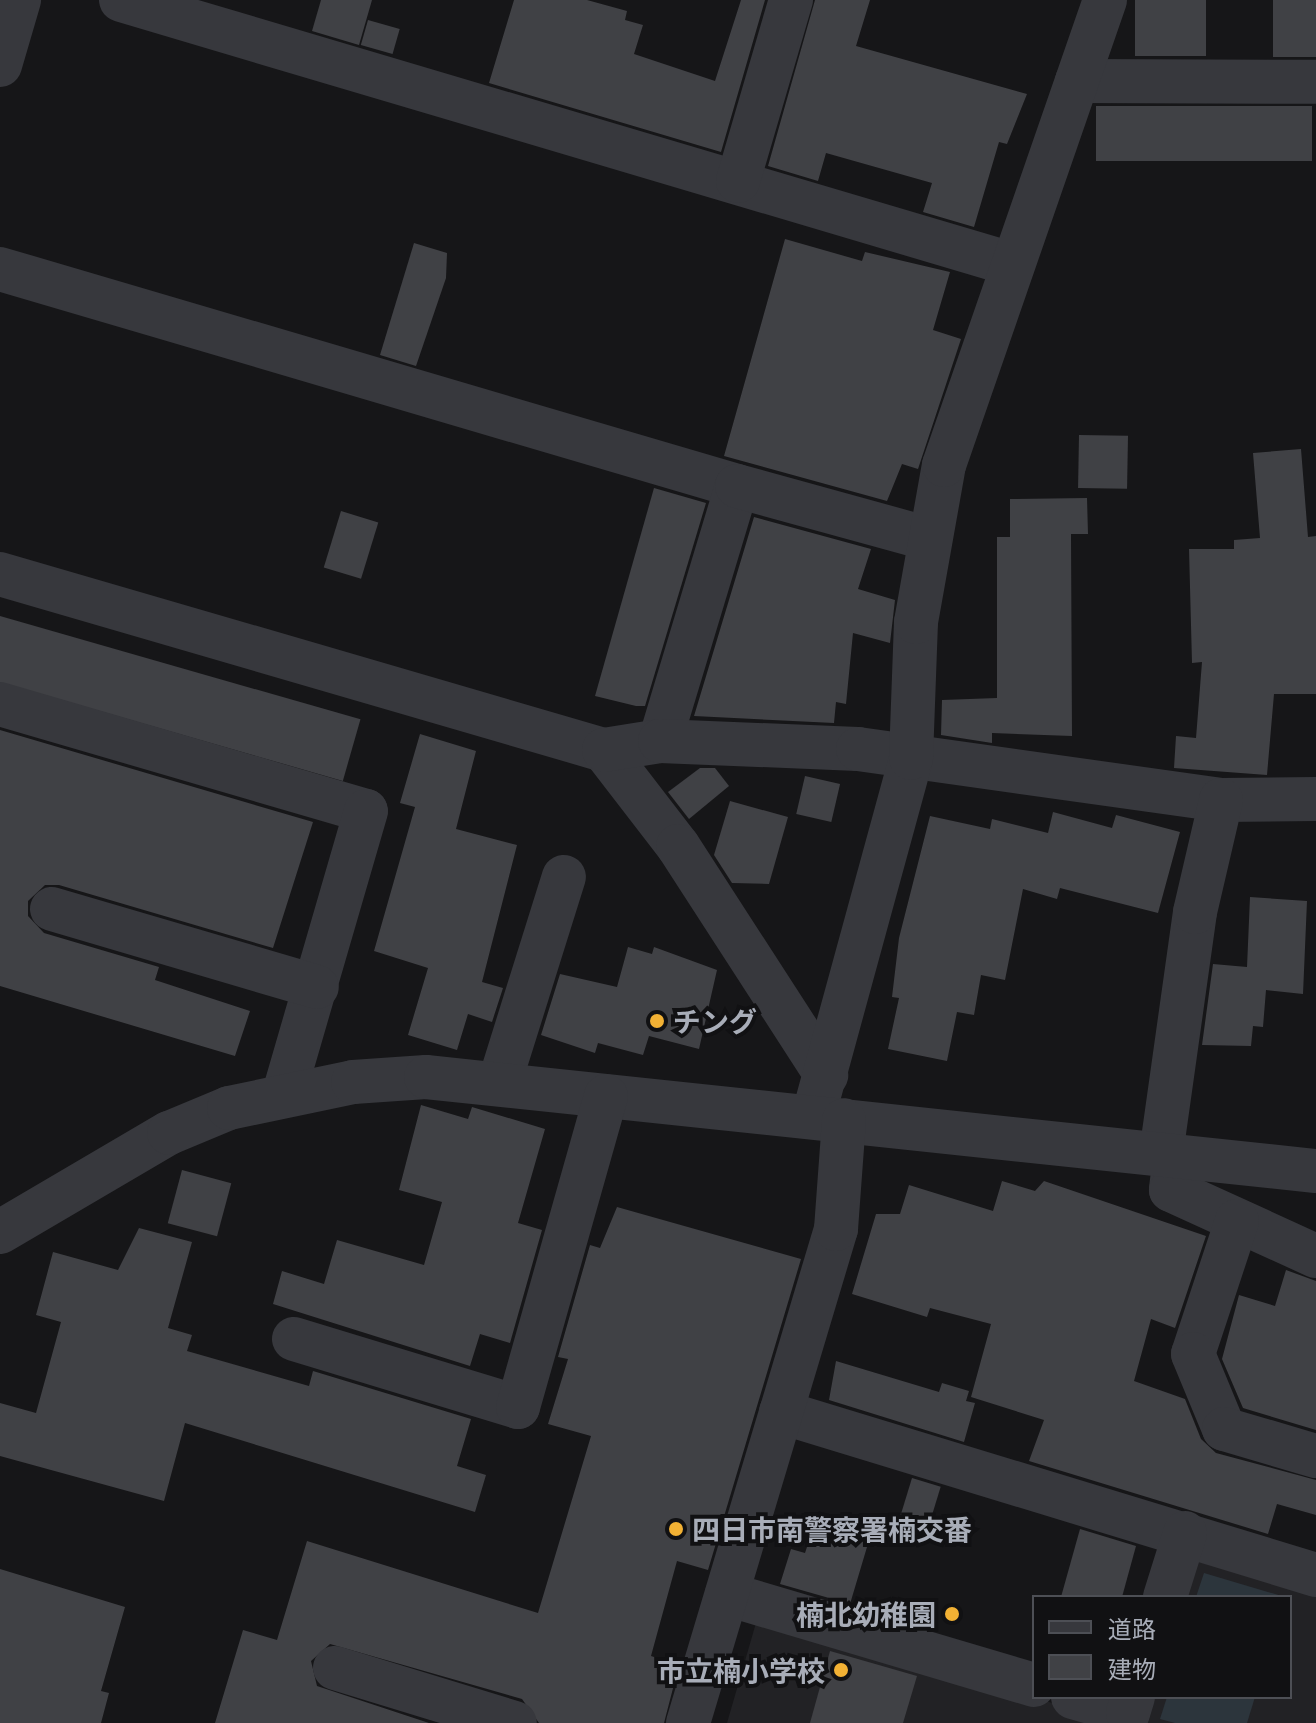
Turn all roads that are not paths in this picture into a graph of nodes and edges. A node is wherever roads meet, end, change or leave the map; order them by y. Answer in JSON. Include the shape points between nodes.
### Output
{"nodes":[{"id":1,"x":19,"y":0,"type":"edge"},
{"id":2,"x":121,"y":0,"type":"edge"},
{"id":3,"x":791,"y":0,"type":"edge"},
{"id":4,"x":1105,"y":0,"type":"edge"},
{"id":5,"x":213,"y":13,"type":"edge"},
{"id":6,"x":0,"y":65,"type":"edge"},
{"id":7,"x":1077,"y":81,"type":"junction"},
{"id":8,"x":1316,"y":82,"type":"edge"},
{"id":9,"x":738,"y":181,"type":"junction"},
{"id":10,"x":1011,"y":264,"type":"junction"},
{"id":11,"x":0,"y":269,"type":"edge"},
{"id":12,"x":737,"y":486,"type":"junction"},
{"id":13,"x":930,"y":539,"type":"junction"},
{"id":14,"x":0,"y":574,"type":"edge"},
{"id":15,"x":0,"y":704,"type":"edge"},
{"id":16,"x":660,"y":741,"type":"junction"},
{"id":17,"x":604,"y":750,"type":"junction"},
{"id":18,"x":911,"y":758,"type":"junction"},
{"id":19,"x":1316,"y":799,"type":"edge"},
{"id":20,"x":1221,"y":800,"type":"junction"},
{"id":21,"x":564,"y":877,"type":"dead end"},
{"id":22,"x":52,"y":909,"type":"dead end"},
{"id":23,"x":317,"y":987,"type":"junction"},
{"id":24,"x":826,"y":1075,"type":"junction"},
{"id":25,"x":499,"y":1084,"type":"junction"},
{"id":26,"x":284,"y":1094,"type":"junction"},
{"id":27,"x":606,"y":1096,"type":"junction"},
{"id":28,"x":829,"y":1119,"type":"junction"},
{"id":29,"x":1168,"y":1155,"type":"junction"},
{"id":30,"x":1316,"y":1171,"type":"edge"},
{"id":31,"x":1237,"y":1221,"type":"junction"},
{"id":32,"x":0,"y":1232,"type":"edge"},
{"id":33,"x":1316,"y":1256,"type":"edge"},
{"id":34,"x":294,"y":1339,"type":"dead end"},
{"id":35,"x":781,"y":1412,"type":"junction"},
{"id":36,"x":1316,"y":1456,"type":"edge"},
{"id":37,"x":1185,"y":1533,"type":"junction"},
{"id":38,"x":1316,"y":1575,"type":"edge"},
{"id":39,"x":727,"y":1594,"type":"junction"},
{"id":40,"x":1166,"y":1595,"type":"edge"},
{"id":41,"x":335,"y":1668,"type":"dead end"},
{"id":42,"x":1032,"y":1684,"type":"edge"},
{"id":43,"x":1080,"y":1699,"type":"edge"},
{"id":44,"x":1132,"y":1699,"type":"edge"},
{"id":45,"x":515,"y":1723,"type":"edge"},
{"id":46,"x":688,"y":1723,"type":"edge"}],
"edges":[{"from":1,"to":6,"type":"street"},
{"from":2,"to":5,"type":"street"},
{"from":3,"to":9,"type":"street"},
{"from":4,"to":7,"type":"street"},
{"from":5,"to":9,"type":"street"},
{"from":7,"to":8,"type":"street"},
{"from":7,"to":10,"type":"street"},
{"from":9,"to":10,"type":"street"},
{"from":10,"to":13,"type":"street","via":[[968,382]]},
{"from":11,"to":12,"type":"street"},
{"from":12,"to":13,"type":"street"},
{"from":12,"to":16,"type":"street"},
{"from":13,"to":18,"type":"street","via":[[916,622]]},
{"from":14,"to":17,"type":"street"},
{"from":15,"to":23,"type":"street","via":[[366,811]]},
{"from":16,"to":17,"type":"street"},
{"from":16,"to":18,"type":"street"},
{"from":17,"to":24,"type":"street","via":[[678,846]]},
{"from":18,"to":20,"type":"street"},
{"from":18,"to":24,"type":"street"},
{"from":19,"to":20,"type":"street"},
{"from":20,"to":29,"type":"street","via":[[1195,912]]},
{"from":21,"to":25,"type":"street"},
{"from":22,"to":23,"type":"street"},
{"from":23,"to":26,"type":"street"},
{"from":24,"to":28,"type":"street"},
{"from":25,"to":26,"type":"street","via":[[426,1077]]},
{"from":25,"to":27,"type":"street"},
{"from":26,"to":32,"type":"street","via":[[169,1133]]},
{"from":27,"to":28,"type":"street"},
{"from":27,"to":34,"type":"street","via":[[518,1407]]},
{"from":28,"to":29,"type":"street"},
{"from":28,"to":35,"type":"street","via":[[836,1229]]},
{"from":29,"to":30,"type":"street"},
{"from":29,"to":31,"type":"street","via":[[1171,1190]]},
{"from":31,"to":33,"type":"street"},
{"from":31,"to":36,"type":"street","via":[[1193,1354],[1224,1429]]},
{"from":35,"to":37,"type":"street"},
{"from":35,"to":39,"type":"street"},
{"from":37,"to":38,"type":"street"},
{"from":37,"to":40,"type":"street"},
{"from":39,"to":42,"type":"street"},
{"from":39,"to":46,"type":"street"},
{"from":41,"to":45,"type":"street"},
{"from":43,"to":44,"type":"street","via":[[1128,1713]]}]}
